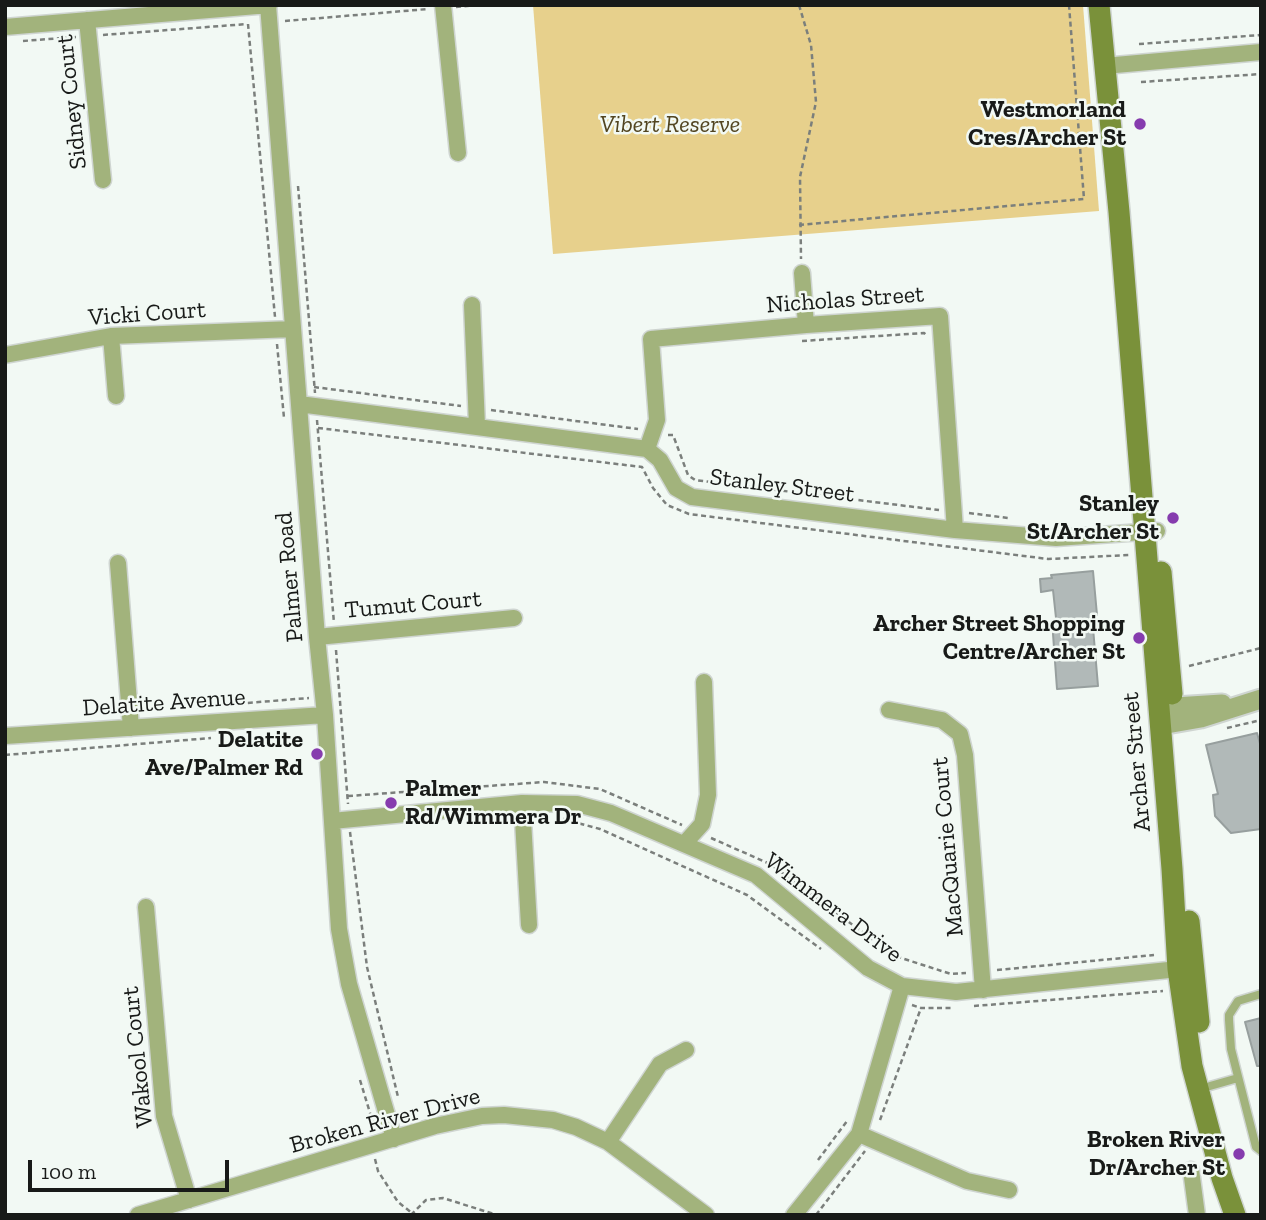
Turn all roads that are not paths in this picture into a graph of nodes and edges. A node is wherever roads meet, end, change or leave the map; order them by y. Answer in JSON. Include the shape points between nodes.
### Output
{"nodes":[{"id":1,"x":1099,"y":5,"type":"edge"},
{"id":2,"x":1114,"y":5,"type":"edge"},
{"id":3,"x":443,"y":7,"type":"edge"},
{"id":4,"x":168,"y":10,"type":"edge"},
{"id":5,"x":275,"y":13,"type":"edge"},
{"id":6,"x":5,"y":27,"type":"edge"},
{"id":7,"x":88,"y":28,"type":"junction"},
{"id":8,"x":1261,"y":52,"type":"edge"},
{"id":9,"x":1111,"y":66,"type":"junction"},
{"id":10,"x":458,"y":153,"type":"dead end"},
{"id":11,"x":103,"y":180,"type":"dead end"},
{"id":12,"x":802,"y":273,"type":"road end"},
{"id":13,"x":472,"y":305,"type":"dead end"},
{"id":14,"x":806,"y":325,"type":"junction"},
{"id":15,"x":293,"y":329,"type":"junction"},
{"id":16,"x":111,"y":335,"type":"junction"},
{"id":17,"x":5,"y":355,"type":"edge"},
{"id":18,"x":116,"y":396,"type":"dead end"},
{"id":19,"x":299,"y":404,"type":"junction"},
{"id":20,"x":477,"y":426,"type":"junction"},
{"id":21,"x":647,"y":449,"type":"junction"},
{"id":22,"x":955,"y":530,"type":"junction"},
{"id":23,"x":1150,"y":531,"type":"junction"},
{"id":24,"x":118,"y":563,"type":"dead end"},
{"id":25,"x":514,"y":618,"type":"dead end"},
{"id":26,"x":317,"y":637,"type":"junction"},
{"id":27,"x":704,"y":682,"type":"dead end"},
{"id":28,"x":1252,"y":701,"type":"edge"},
{"id":29,"x":889,"y":710,"type":"dead end"},
{"id":30,"x":325,"y":715,"type":"junction"},
{"id":31,"x":1167,"y":716,"type":"junction"},
{"id":32,"x":131,"y":728,"type":"junction"},
{"id":33,"x":5,"y":736,"type":"edge"},
{"id":34,"x":522,"y":803,"type":"junction"},
{"id":35,"x":331,"y":821,"type":"junction"},
{"id":36,"x":684,"y":844,"type":"junction"},
{"id":37,"x":146,"y":907,"type":"dead end"},
{"id":38,"x":529,"y":925,"type":"dead end"},
{"id":39,"x":1186,"y":968,"type":"junction"},
{"id":40,"x":983,"y":990,"type":"junction"},
{"id":41,"x":900,"y":994,"type":"junction"},
{"id":42,"x":1261,"y":994,"type":"edge"},
{"id":43,"x":686,"y":1050,"type":"dead end"},
{"id":44,"x":1203,"y":1077,"type":"junction"},
{"id":45,"x":1238,"y":1079,"type":"junction"},
{"id":46,"x":859,"y":1134,"type":"junction"},
{"id":47,"x":394,"y":1139,"type":"junction"},
{"id":48,"x":608,"y":1142,"type":"junction"},
{"id":49,"x":1261,"y":1152,"type":"edge"},
{"id":50,"x":1191,"y":1170,"type":"dead end"},
{"id":51,"x":1009,"y":1190,"type":"dead end"},
{"id":52,"x":189,"y":1200,"type":"junction"},
{"id":53,"x":138,"y":1215,"type":"edge"},
{"id":54,"x":706,"y":1215,"type":"edge"},
{"id":55,"x":794,"y":1215,"type":"edge"},
{"id":56,"x":1197,"y":1215,"type":"edge"},
{"id":57,"x":1236,"y":1215,"type":"edge"}],
"edges":[{"from":1,"to":9,"type":"main road","name":"Archer Street"},
{"from":2,"to":9,"type":"main road","name":"Archer Street"},
{"from":3,"to":10,"type":"street"},
{"from":4,"to":5,"type":"street"},
{"from":4,"to":7,"type":"street"},
{"from":5,"to":15,"type":"street","name":"Palmer Road"},
{"from":6,"to":7,"type":"street"},
{"from":7,"to":11,"type":"street","name":"Sidney Court"},
{"from":8,"to":9,"type":"street"},
{"from":9,"to":23,"type":"main road","name":"Archer Street"},
{"from":12,"to":14,"type":"street"},
{"from":13,"to":20,"type":"street"},
{"from":14,"to":21,"type":"street","name":"Nicholas Street","via":[[651,339],[657,420]]},
{"from":14,"to":22,"type":"street","name":"Nicholas Street","via":[[940,316]]},
{"from":15,"to":16,"type":"street","name":"Vicki Court"},
{"from":15,"to":19,"type":"street","name":"Palmer Road"},
{"from":16,"to":17,"type":"street","name":"Vicki Court"},
{"from":16,"to":18,"type":"street"},
{"from":19,"to":20,"type":"street"},
{"from":19,"to":26,"type":"street","name":"Palmer Road"},
{"from":20,"to":21,"type":"street"},
{"from":21,"to":22,"type":"street","name":"Stanley Street","via":[[660,460],[676,488],[692,497]]},
{"from":22,"to":23,"type":"street","name":"Stanley Street","via":[[1056,538]]},
{"from":23,"to":31,"type":"main road","name":"Archer Street"},
{"from":24,"to":32,"type":"street"},
{"from":25,"to":26,"type":"street","name":"Tumut Court"},
{"from":26,"to":30,"type":"street","name":"Palmer Road"},
{"from":27,"to":36,"type":"street","via":[[708,795],[702,824]]},
{"from":28,"to":31,"type":"street"},
{"from":29,"to":40,"type":"street","name":"MacQuarie Court","via":[[942,720],[960,734]]},
{"from":30,"to":32,"type":"street","name":"Delatite Avenue"},
{"from":30,"to":35,"type":"street","name":"Palmer Road"},
{"from":31,"to":39,"type":"main road","name":"Archer Street"},
{"from":32,"to":33,"type":"street","name":"Delatite Avenue"},
{"from":34,"to":35,"type":"street","name":"Wimmera Drive"},
{"from":34,"to":36,"type":"street","name":"Wimmera Drive","via":[[577,804]]},
{"from":34,"to":38,"type":"street"},
{"from":35,"to":47,"type":"street","name":"Palmer Road","via":[[349,984]]},
{"from":36,"to":41,"type":"street","name":"Wimmera Drive","via":[[756,875]]},
{"from":37,"to":52,"type":"street","name":"Wakool Court","via":[[164,1116]]},
{"from":39,"to":40,"type":"street","name":"Wimmera Drive"},
{"from":39,"to":44,"type":"main road","name":"Archer Street"},
{"from":40,"to":41,"type":"street","name":"Wimmera Drive"},
{"from":41,"to":46,"type":"street"},
{"from":42,"to":45,"type":"lane","via":[[1238,1001],[1230,1015],[1230,1045]]},
{"from":43,"to":48,"type":"street","via":[[660,1064]]},
{"from":44,"to":45,"type":"lane"},
{"from":44,"to":57,"type":"main road","name":"Archer Street","via":[[1222,1178]]},
{"from":45,"to":49,"type":"lane"},
{"from":46,"to":51,"type":"street","via":[[967,1181]]},
{"from":46,"to":55,"type":"street"},
{"from":47,"to":48,"type":"street","name":"Broken River Drive","via":[[458,1120],[505,1115],[552,1120]]},
{"from":47,"to":52,"type":"street","name":"Broken River Drive"},
{"from":48,"to":54,"type":"street","name":"Broken River Drive"},
{"from":50,"to":56,"type":"street"},
{"from":52,"to":53,"type":"street","name":"Broken River Drive"}]}
